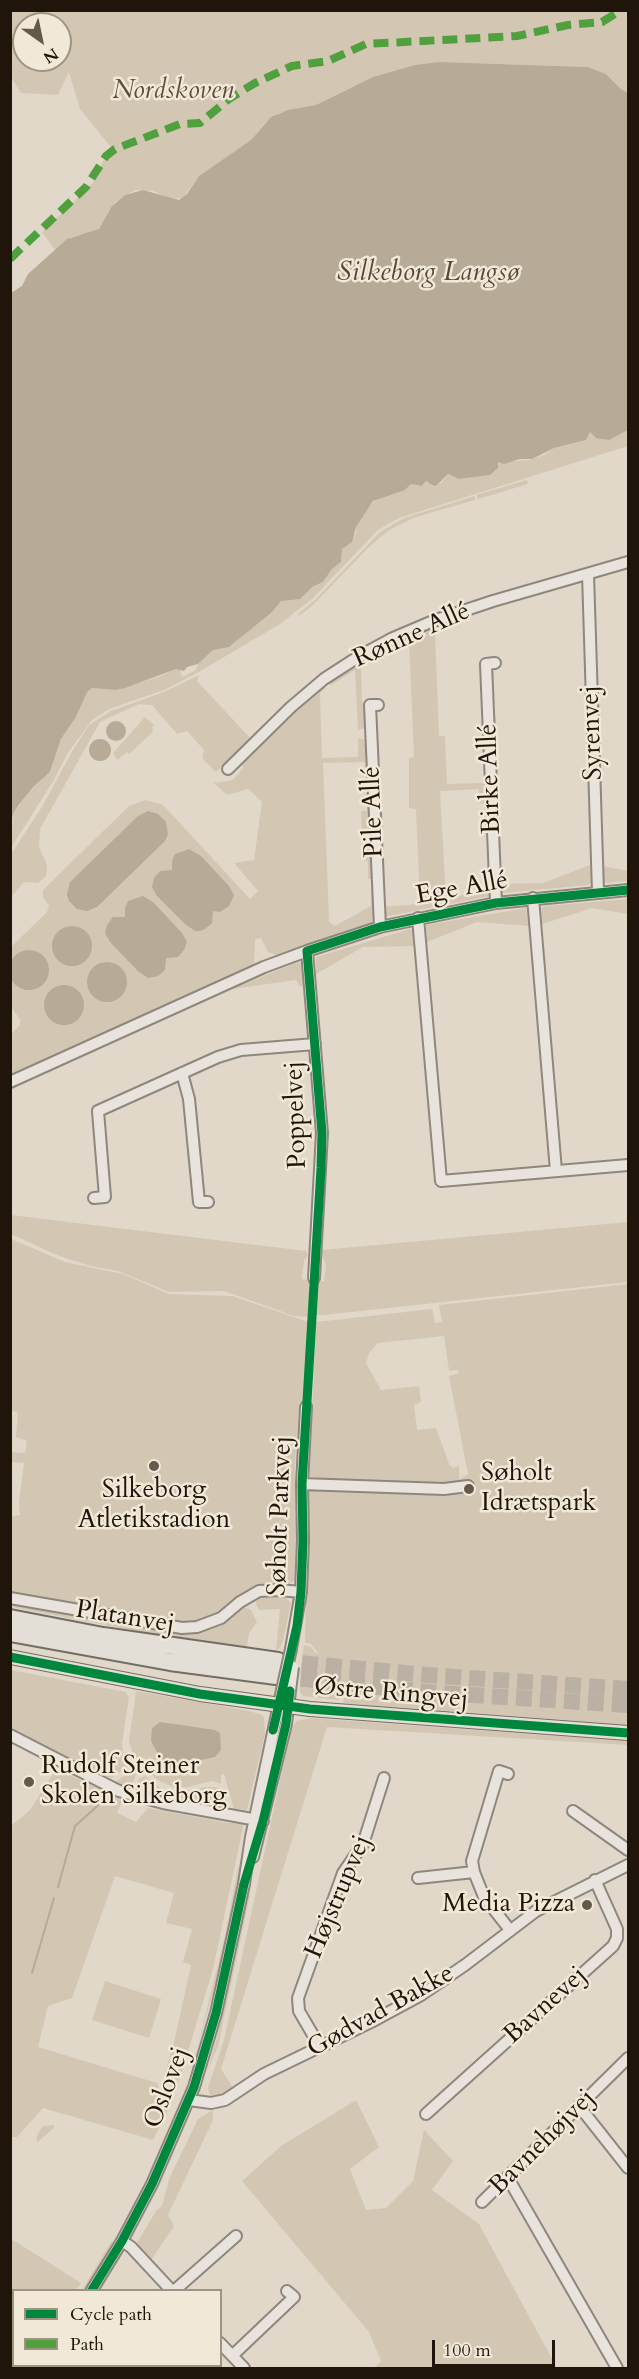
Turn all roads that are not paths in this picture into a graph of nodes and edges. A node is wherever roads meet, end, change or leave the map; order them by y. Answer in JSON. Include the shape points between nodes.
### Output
{"nodes":[{"id":1,"x":628,"y":562,"type":"edge"},
{"id":2,"x":588,"y":574,"type":"junction"},
{"id":3,"x":495,"y":663,"type":"dead end"},
{"id":4,"x":378,"y":705,"type":"dead end"},
{"id":5,"x":228,"y":769,"type":"dead end"},
{"id":6,"x":628,"y":890,"type":"edge"},
{"id":7,"x":598,"y":892,"type":"junction"},
{"id":8,"x":533,"y":898,"type":"junction"},
{"id":9,"x":496,"y":903,"type":"junction"},
{"id":10,"x":418,"y":918,"type":"junction"},
{"id":11,"x":380,"y":927,"type":"junction"},
{"id":12,"x":306,"y":951,"type":"junction"},
{"id":13,"x":315,"y":1044,"type":"junction"},
{"id":14,"x":182,"y":1073,"type":"junction"},
{"id":15,"x":10,"y":1082,"type":"edge"},
{"id":16,"x":628,"y":1165,"type":"edge"},
{"id":17,"x":556,"y":1171,"type":"junction"},
{"id":18,"x":94,"y":1198,"type":"dead end"},
{"id":19,"x":208,"y":1202,"type":"dead end"},
{"id":20,"x":314,"y":1278,"type":"dead end"},
{"id":21,"x":306,"y":1407,"type":"dead end"},
{"id":22,"x":302,"y":1484,"type":"junction"},
{"id":23,"x":468,"y":1486,"type":"dead end"},
{"id":24,"x":301,"y":1592,"type":"junction"},
{"id":25,"x":10,"y":1598,"type":"edge"},
{"id":26,"x":10,"y":1618,"type":"edge"},
{"id":27,"x":10,"y":1633,"type":"edge"},
{"id":28,"x":10,"y":1657,"type":"edge"},
{"id":29,"x":281,"y":1679,"type":"junction"},
{"id":30,"x":283,"y":1705,"type":"junction"},
{"id":31,"x":628,"y":1734,"type":"edge"},
{"id":32,"x":10,"y":1735,"type":"edge"},
{"id":33,"x":508,"y":1774,"type":"dead end"},
{"id":34,"x":384,"y":1778,"type":"dead end"},
{"id":35,"x":573,"y":1811,"type":"dead end"},
{"id":36,"x":259,"y":1820,"type":"junction"},
{"id":37,"x":628,"y":1850,"type":"edge"},
{"id":38,"x":628,"y":1865,"type":"edge"},
{"id":39,"x":474,"y":1872,"type":"junction"},
{"id":40,"x":418,"y":1878,"type":"dead end"},
{"id":41,"x":595,"y":1880,"type":"junction"},
{"id":42,"x":510,"y":1930,"type":"junction"},
{"id":43,"x":320,"y":2046,"type":"junction"},
{"id":44,"x":628,"y":2058,"type":"edge"},
{"id":45,"x":189,"y":2100,"type":"junction"},
{"id":46,"x":579,"y":2106,"type":"junction"},
{"id":47,"x":426,"y":2114,"type":"dead end"},
{"id":48,"x":628,"y":2168,"type":"edge"},
{"id":49,"x":508,"y":2178,"type":"junction"},
{"id":50,"x":482,"y":2202,"type":"dead end"},
{"id":51,"x":236,"y":2236,"type":"dead end"},
{"id":52,"x":122,"y":2241,"type":"junction"},
{"id":53,"x":93,"y":2289,"type":"edge"},
{"id":54,"x":172,"y":2289,"type":"edge"},
{"id":55,"x":174,"y":2289,"type":"edge"},
{"id":56,"x":287,"y":2290,"type":"dead end"},
{"id":57,"x":222,"y":2345,"type":"edge"},
{"id":58,"x":233,"y":2355,"type":"junction"},
{"id":59,"x":244,"y":2368,"type":"edge"},
{"id":60,"x":618,"y":2368,"type":"edge"}],
"edges":[{"from":1,"to":2,"type":"street","name":"Rønne Allé"},
{"from":2,"to":5,"type":"street","name":"Rønne Allé","via":[[473,607],[376,647],[324,680],[291,707]]},
{"from":2,"to":7,"type":"street","name":"Syrenvej"},
{"from":3,"to":9,"type":"street","name":"Birke Allé","via":[[486,664]]},
{"from":4,"to":11,"type":"street","name":"Pile Allé","via":[[370,705]]},
{"from":6,"to":7,"type":"street","name":"Ege Allé"},
{"from":7,"to":8,"type":"street","name":"Ege Allé"},
{"from":8,"to":9,"type":"street","name":"Ege Allé"},
{"from":8,"to":17,"type":"street","name":"Ege Allé"},
{"from":9,"to":10,"type":"street","name":"Ege Allé"},
{"from":10,"to":11,"type":"street","name":"Ege Allé"},
{"from":10,"to":17,"type":"street","name":"Ege Allé","via":[[441,1181]]},
{"from":11,"to":12,"type":"street","name":"Ege Allé"},
{"from":12,"to":13,"type":"street","name":"Poppelvej"},
{"from":12,"to":15,"type":"street","name":"Ege Allé"},
{"from":13,"to":14,"type":"street","via":[[241,1050]]},
{"from":13,"to":20,"type":"street","name":"Poppelvej","via":[[322,1133]]},
{"from":14,"to":18,"type":"street","via":[[98,1111],[105,1197]]},
{"from":14,"to":19,"type":"street","via":[[189,1099],[199,1203]]},
{"from":16,"to":17,"type":"street","name":"Ege Allé"},
{"from":21,"to":22,"type":"street","name":"Søholt Parkvej"},
{"from":22,"to":23,"type":"street","name":"Søholt Parkvej","via":[[444,1489]]},
{"from":22,"to":24,"type":"street","name":"Søholt Parkvej"},
{"from":24,"to":25,"type":"street","name":"Platanvej","via":[[259,1591],[221,1618],[182,1628]]},
{"from":24,"to":29,"type":"street","name":"Søholt Parkvej","bridge":true,"via":[[293,1650]]},
{"from":26,"to":29,"type":"highway","via":[[150,1644]]},
{"from":27,"to":29,"type":"highway"},
{"from":28,"to":30,"type":"main road","name":"Østre Ringvej","via":[[200,1694]]},
{"from":29,"to":30,"type":"street","name":"Søholt Parkvej"},
{"from":30,"to":31,"type":"main road","name":"Østre Ringvej"},
{"from":30,"to":36,"type":"street","name":"Oslovej"},
{"from":32,"to":36,"type":"street","via":[[119,1791]]},
{"from":33,"to":39,"type":"street","via":[[499,1771],[472,1861]]},
{"from":34,"to":43,"type":"street","name":"Højstrupvej","via":[[363,1844],[343,1873],[298,1998],[299,2011]]},
{"from":35,"to":37,"type":"street"},
{"from":36,"to":45,"type":"street","name":"Oslovej","via":[[216,2013]]},
{"from":38,"to":41,"type":"street","name":"Gødvad Bakke"},
{"from":39,"to":40,"type":"street"},
{"from":39,"to":42,"type":"street","via":[[484,1897]]},
{"from":41,"to":42,"type":"street","name":"Gødvad Bakke","via":[[536,1911]]},
{"from":41,"to":47,"type":"street","name":"Bavnevej","via":[[617,1929],[613,1946]]},
{"from":42,"to":43,"type":"street","name":"Gødvad Bakke","via":[[421,1995]]},
{"from":43,"to":45,"type":"street","name":"Gødvad Bakke","via":[[264,2074],[225,2100]]},
{"from":44,"to":46,"type":"street","name":"Bavnehøjvej"},
{"from":45,"to":52,"type":"street","name":"Oslovej"},
{"from":46,"to":48,"type":"street"},
{"from":46,"to":49,"type":"street","name":"Bavnehøjvej"},
{"from":49,"to":50,"type":"street","name":"Bavnehøjvej"},
{"from":49,"to":60,"type":"street"},
{"from":51,"to":55,"type":"street"},
{"from":52,"to":53,"type":"street","name":"Oslovej"},
{"from":52,"to":54,"type":"street"},
{"from":56,"to":58,"type":"street","via":[[294,2297]]},
{"from":57,"to":58,"type":"street"},
{"from":58,"to":59,"type":"street"}]}
